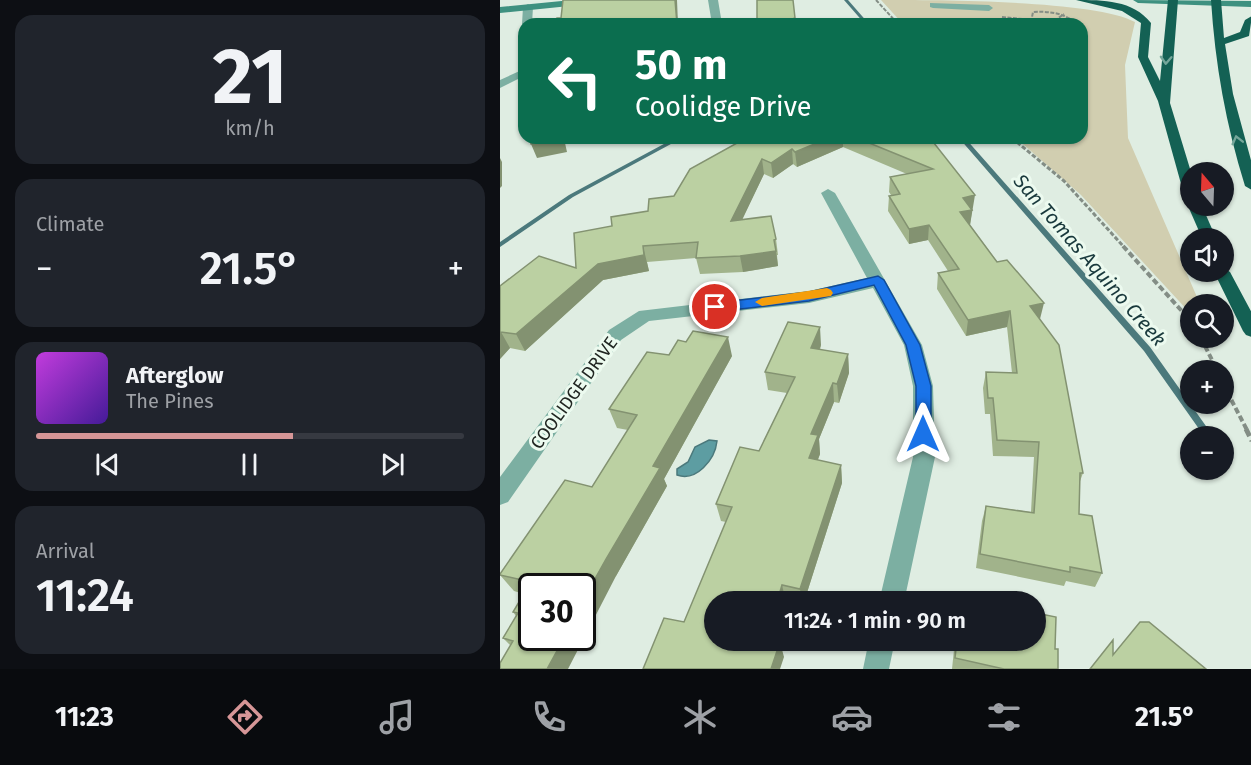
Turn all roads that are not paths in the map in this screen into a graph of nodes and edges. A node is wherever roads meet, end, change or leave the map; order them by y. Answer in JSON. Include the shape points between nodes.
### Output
{"nodes":[{"id":1,"x":599,"y":0,"type":"edge"},
{"id":2,"x":713,"y":0,"type":"edge"},
{"id":3,"x":1081,"y":0,"type":"edge"},
{"id":4,"x":1138,"y":0,"type":"edge"},
{"id":5,"x":1173,"y":1,"type":"edge"},
{"id":6,"x":1216,"y":2,"type":"edge"},
{"id":7,"x":1252,"y":4,"type":"edge"},
{"id":8,"x":933,"y":5,"type":"edge"},
{"id":9,"x":528,"y":7,"type":"junction"},
{"id":10,"x":989,"y":8,"type":"dead end"},
{"id":11,"x":500,"y":10,"type":"edge"},
{"id":12,"x":527,"y":18,"type":"edge"},
{"id":13,"x":716,"y":18,"type":"edge"},
{"id":14,"x":1252,"y":19,"type":"edge"},
{"id":15,"x":1221,"y":42,"type":"junction"},
{"id":16,"x":518,"y":75,"type":"edge"},
{"id":17,"x":500,"y":85,"type":"edge"},
{"id":18,"x":1164,"y":103,"type":"junction"},
{"id":19,"x":1182,"y":162,"type":"edge"},
{"id":20,"x":1252,"y":186,"type":"edge"},
{"id":21,"x":828,"y":193,"type":"dead end"},
{"id":22,"x":878,"y":280,"type":"junction"},
{"id":23,"x":1227,"y":282,"type":"edge"},
{"id":24,"x":1252,"y":331,"type":"edge"},
{"id":25,"x":500,"y":495,"type":"edge"},
{"id":26,"x":894,"y":591,"type":"edge"},
{"id":27,"x":880,"y":651,"type":"edge"},
{"id":28,"x":876,"y":669,"type":"edge"}],
"edges":[{"from":1,"to":9,"type":"main road"},
{"from":2,"to":13,"type":"street"},
{"from":3,"to":18,"type":"highway","via":[[1118,7],[1143,19],[1143,57]]},
{"from":4,"to":5,"type":"main road"},
{"from":5,"to":6,"type":"main road"},
{"from":5,"to":18,"type":"highway","one_way":true},
{"from":6,"to":7,"type":"main road"},
{"from":6,"to":15,"type":"highway"},
{"from":8,"to":10,"type":"lane"},
{"from":9,"to":11,"type":"main road"},
{"from":9,"to":12,"type":"street"},
{"from":14,"to":15,"type":"highway","via":[[1245,34]]},
{"from":20,"to":15,"type":"highway","one_way":true,"via":[[1226,94]]},
{"from":16,"to":17,"type":"street"},
{"from":18,"to":19,"type":"highway"},
{"from":21,"to":22,"type":"street"},
{"from":22,"to":25,"type":"street","name":"COOLIDGE DRIVE","via":[[809,297],[646,315],[615,335]]},
{"from":22,"to":26,"type":"street","via":[[913,345],[923,386],[924,458]]},
{"from":23,"to":24,"type":"highway"},
{"from":27,"to":28,"type":"street"}]}
